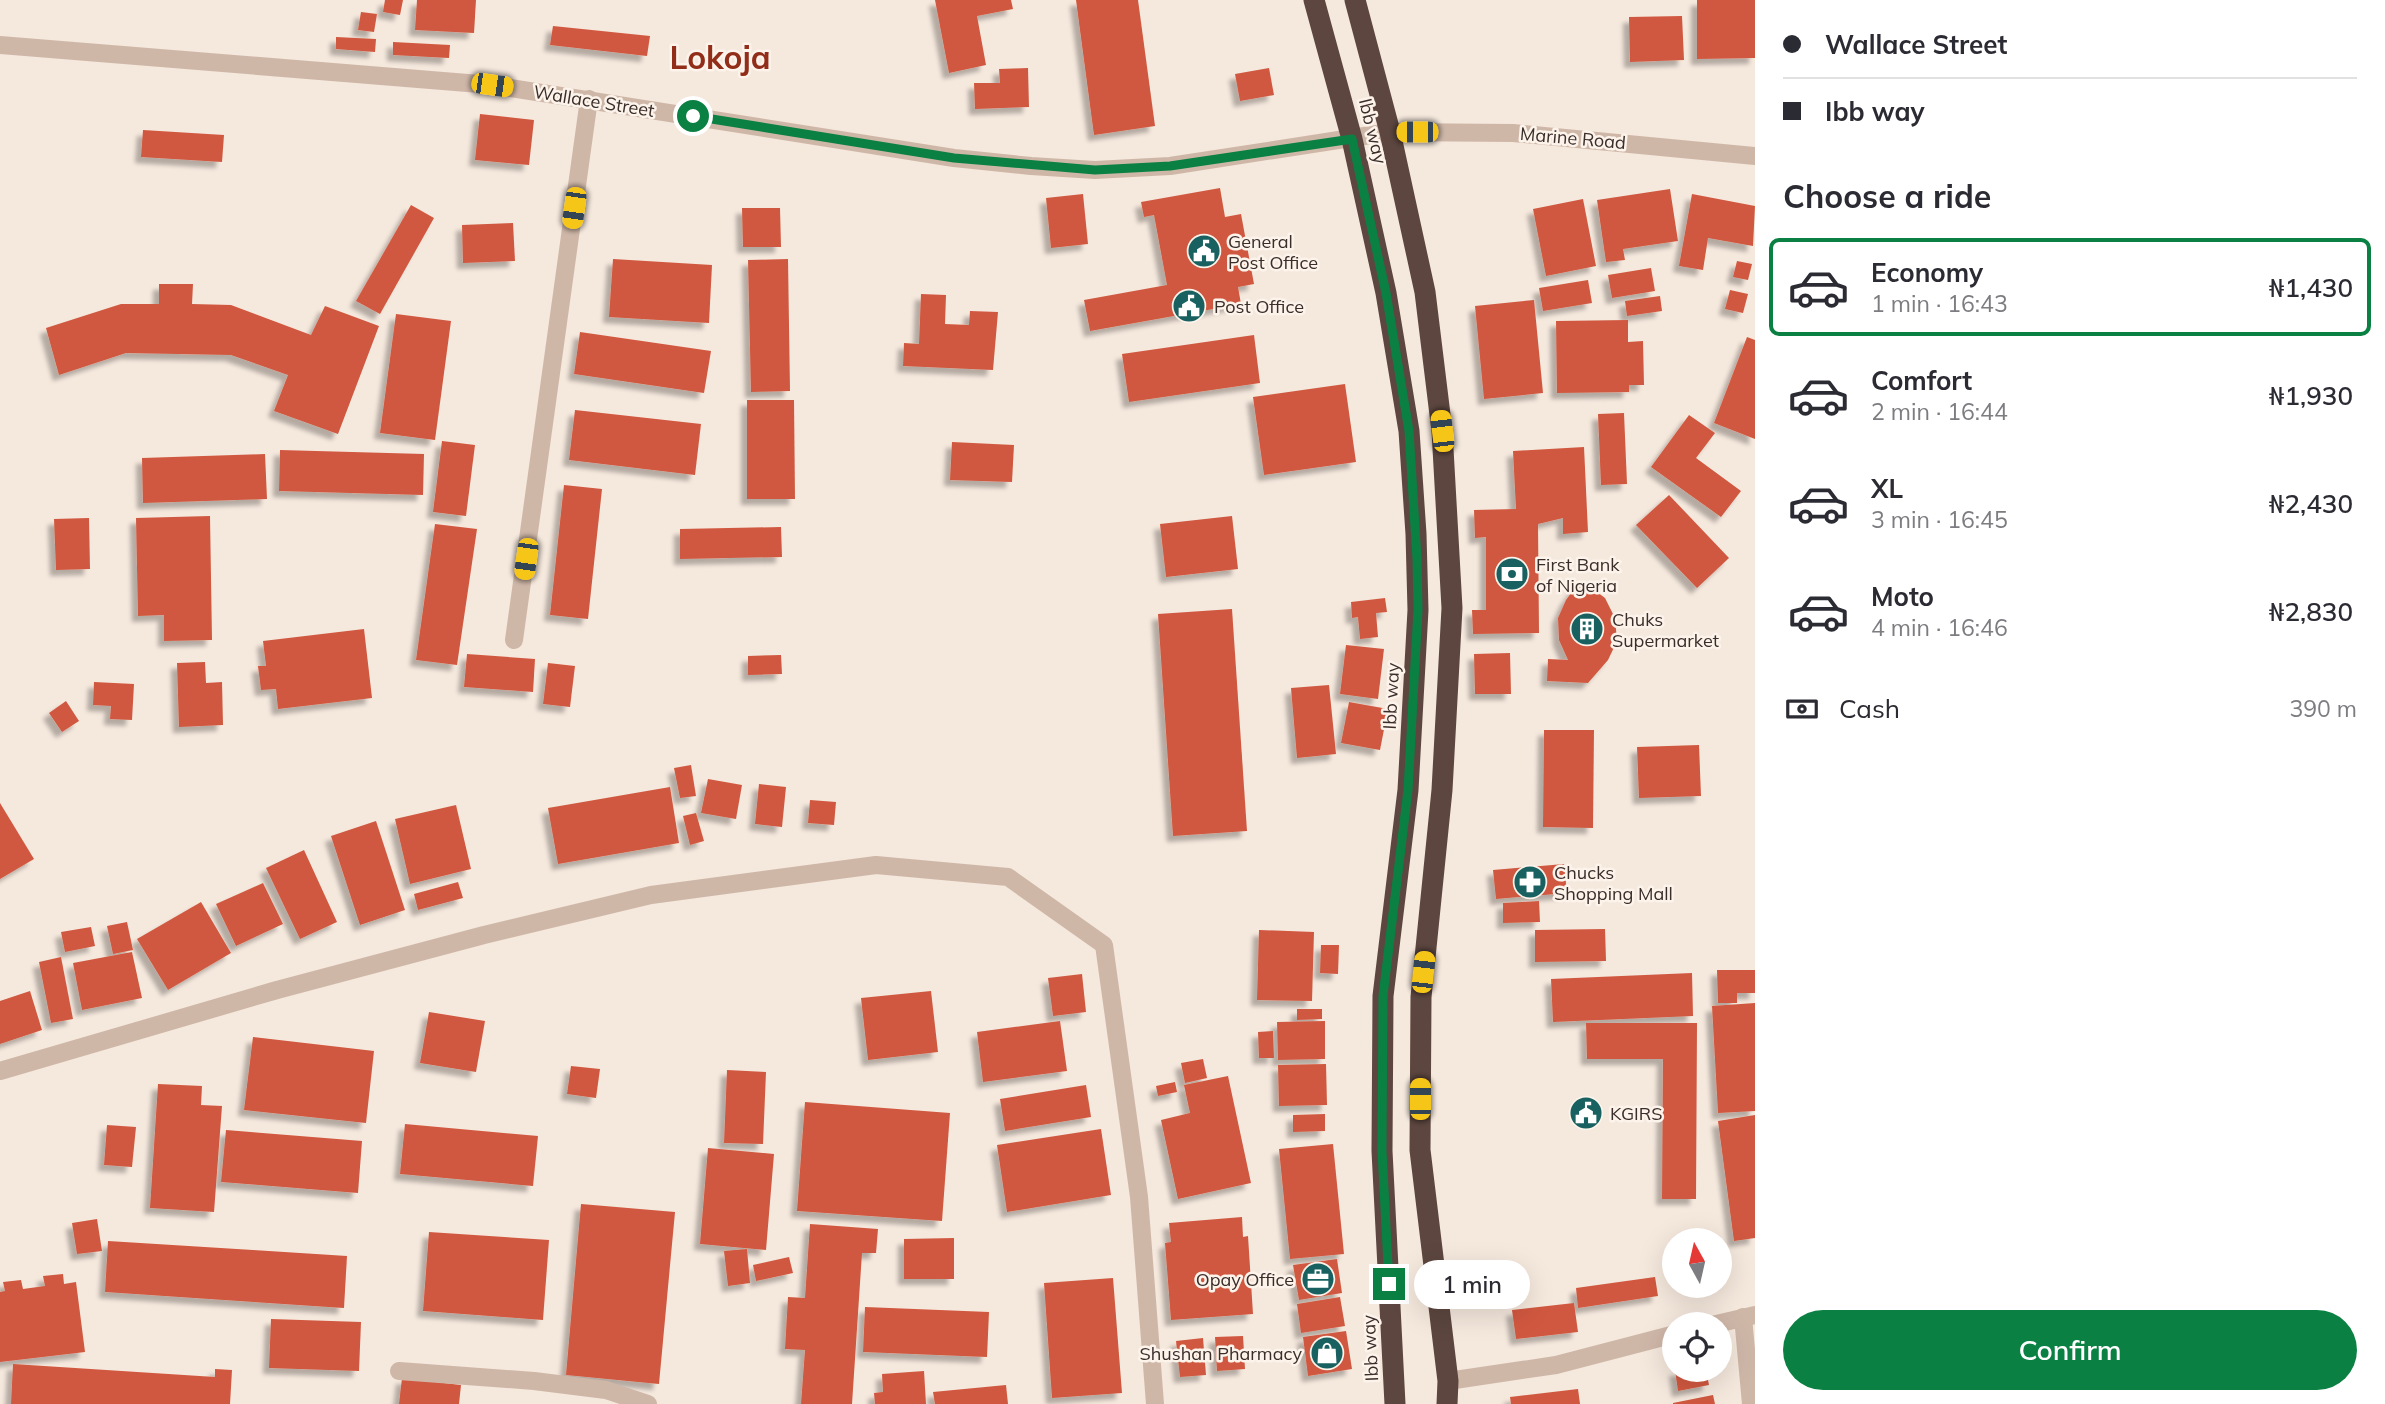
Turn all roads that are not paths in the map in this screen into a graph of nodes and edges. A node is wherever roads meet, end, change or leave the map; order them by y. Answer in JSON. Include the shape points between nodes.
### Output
{"nodes":[{"id":1,"x":1314,"y":0,"type":"edge"},
{"id":2,"x":1355,"y":0,"type":"edge"},
{"id":3,"x":0,"y":45,"type":"edge"},
{"id":4,"x":589,"y":99,"type":"junction"},
{"id":5,"x":1390,"y":132,"type":"junction"},
{"id":6,"x":1352,"y":139,"type":"junction"},
{"id":7,"x":1755,"y":156,"type":"edge"},
{"id":8,"x":514,"y":640,"type":"dead end"},
{"id":9,"x":0,"y":1072,"type":"edge"},
{"id":10,"x":1749,"y":1316,"type":"edge"},
{"id":11,"x":1662,"y":1337,"type":"edge"},
{"id":12,"x":400,"y":1371,"type":"dead end"},
{"id":13,"x":1448,"y":1381,"type":"junction"},
{"id":14,"x":648,"y":1404,"type":"edge"},
{"id":15,"x":1155,"y":1404,"type":"edge"},
{"id":16,"x":1395,"y":1404,"type":"edge"},
{"id":17,"x":1447,"y":1404,"type":"edge"},
{"id":18,"x":1751,"y":1404,"type":"edge"}],
"edges":[{"from":1,"to":6,"type":"highway","name":"Ibb way"},
{"from":2,"to":5,"type":"highway"},
{"from":3,"to":4,"type":"street","name":"Wallace Street","via":[[492,85]]},
{"from":4,"to":6,"type":"street","name":"Wallace Street","via":[[954,158],[1095,170],[1170,166]]},
{"from":4,"to":8,"type":"street"},
{"from":5,"to":6,"type":"street","name":"Wallace Street"},
{"from":5,"to":7,"type":"street","name":"Marine Road","via":[[1513,133]]},
{"from":5,"to":13,"type":"highway","via":[[1425,292],[1442,431],[1452,608],[1442,790],[1421,998],[1420,1150]]},
{"from":6,"to":16,"type":"highway","name":"Ibb way","via":[[1386,293],[1409,431],[1416,547],[1418,610],[1408,790],[1383,996],[1382,1151]]},
{"from":9,"to":15,"type":"street","via":[[277,990],[651,895],[876,865],[1008,877],[1104,945],[1139,1197]]},
{"from":10,"to":18,"type":"street"},
{"from":11,"to":13,"type":"street","via":[[1556,1365]]},
{"from":12,"to":14,"type":"street","via":[[606,1390]]},
{"from":13,"to":17,"type":"highway"}]}
